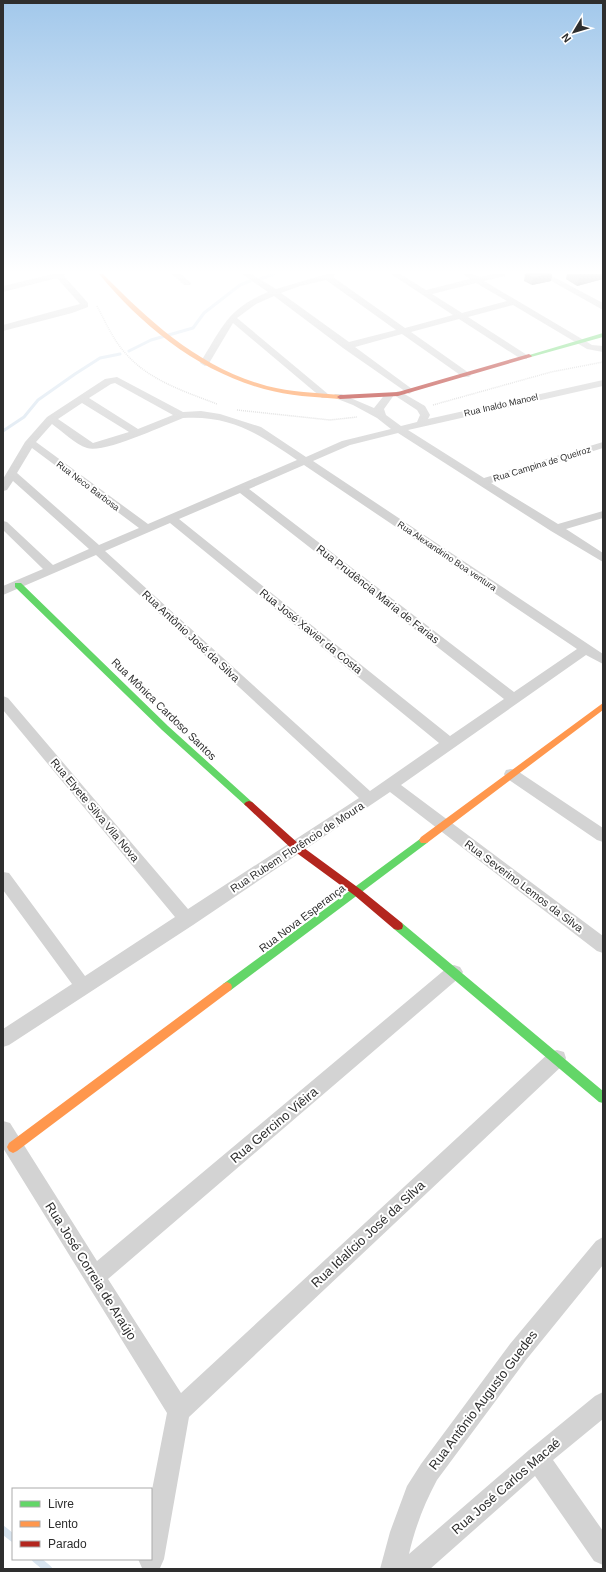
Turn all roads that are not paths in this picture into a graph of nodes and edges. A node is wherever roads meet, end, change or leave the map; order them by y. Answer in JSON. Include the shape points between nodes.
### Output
{"nodes":[{"id":1,"x":182,"y":347,"type":"edge"},
{"id":2,"x":214,"y":347,"type":"edge"},
{"id":3,"x":267,"y":347,"type":"edge"},
{"id":4,"x":348,"y":347,"type":"edge"},
{"id":5,"x":426,"y":347,"type":"edge"},
{"id":6,"x":510,"y":347,"type":"edge"},
{"id":7,"x":557,"y":347,"type":"edge"},
{"id":8,"x":524,"y":357,"type":"junction"},
{"id":9,"x":205,"y":363,"type":"junction"},
{"id":10,"x":466,"y":375,"type":"junction"},
{"id":11,"x":603,"y":383,"type":"edge"},
{"id":12,"x":409,"y":392,"type":"junction"},
{"id":13,"x":394,"y":395,"type":"junction"},
{"id":14,"x":325,"y":396,"type":"junction"},
{"id":15,"x":338,"y":396,"type":"junction"},
{"id":16,"x":81,"y":398,"type":"junction"},
{"id":17,"x":181,"y":415,"type":"junction"},
{"id":18,"x":381,"y":416,"type":"junction"},
{"id":19,"x":51,"y":419,"type":"junction"},
{"id":20,"x":421,"y":424,"type":"junction"},
{"id":21,"x":399,"y":430,"type":"junction"},
{"id":22,"x":137,"y":433,"type":"junction"},
{"id":23,"x":30,"y":442,"type":"junction"},
{"id":24,"x":603,"y":445,"type":"edge"},
{"id":25,"x":306,"y":462,"type":"junction"},
{"id":26,"x":12,"y":474,"type":"junction"},
{"id":27,"x":482,"y":482,"type":"junction"},
{"id":28,"x":3,"y":488,"type":"edge"},
{"id":29,"x":242,"y":489,"type":"junction"},
{"id":30,"x":603,"y":514,"type":"edge"},
{"id":31,"x":171,"y":518,"type":"junction"},
{"id":32,"x":3,"y":524,"type":"edge"},
{"id":33,"x":147,"y":529,"type":"junction"},
{"id":34,"x":555,"y":529,"type":"junction"},
{"id":35,"x":98,"y":550,"type":"junction"},
{"id":36,"x":603,"y":558,"type":"edge"},
{"id":37,"x":51,"y":570,"type":"junction"},
{"id":38,"x":18,"y":584,"type":"junction"},
{"id":39,"x":3,"y":591,"type":"edge"},
{"id":40,"x":597,"y":653,"type":"edge"},
{"id":41,"x":514,"y":699,"type":"junction"},
{"id":42,"x":3,"y":701,"type":"edge"},
{"id":43,"x":603,"y":706,"type":"edge"},
{"id":44,"x":450,"y":744,"type":"junction"},
{"id":45,"x":511,"y":774,"type":"junction"},
{"id":46,"x":391,"y":785,"type":"junction"},
{"id":47,"x":369,"y":800,"type":"junction"},
{"id":48,"x":446,"y":825,"type":"junction"},
{"id":49,"x":603,"y":836,"type":"edge"},
{"id":50,"x":297,"y":848,"type":"junction"},
{"id":51,"x":3,"y":878,"type":"edge"},
{"id":52,"x":357,"y":892,"type":"junction"},
{"id":53,"x":187,"y":920,"type":"junction"},
{"id":54,"x":603,"y":946,"type":"edge"},
{"id":55,"x":454,"y":972,"type":"junction"},
{"id":56,"x":83,"y":986,"type":"junction"},
{"id":57,"x":3,"y":1039,"type":"edge"},
{"id":58,"x":557,"y":1058,"type":"junction"},
{"id":59,"x":603,"y":1098,"type":"edge"},
{"id":60,"x":8,"y":1139,"type":"edge"},
{"id":61,"x":603,"y":1248,"type":"edge"},
{"id":62,"x":94,"y":1277,"type":"junction"},
{"id":63,"x":603,"y":1404,"type":"edge"},
{"id":64,"x":179,"y":1411,"type":"junction"},
{"id":65,"x":537,"y":1458,"type":"junction"},
{"id":66,"x":603,"y":1552,"type":"edge"},
{"id":67,"x":152,"y":1554,"type":"edge"},
{"id":68,"x":393,"y":1569,"type":"edge"},
{"id":69,"x":411,"y":1569,"type":"edge"}],
"edges":[{"from":1,"to":9,"type":"street"},
{"from":2,"to":9,"type":"street"},
{"from":3,"to":14,"type":"street"},
{"from":4,"to":12,"type":"street"},
{"from":5,"to":10,"type":"street"},
{"from":6,"to":8,"type":"street"},
{"from":7,"to":8,"type":"street"},
{"from":8,"to":10,"type":"street"},
{"from":9,"to":14,"type":"street","via":[[230,376],[261,386],[286,392]]},
{"from":10,"to":12,"type":"street"},
{"from":11,"to":20,"type":"street","name":"Rua Inaldo Manoel"},
{"from":12,"to":13,"type":"street"},
{"from":13,"to":15,"type":"street"},
{"from":13,"to":18,"type":"street","via":[[380,409]]},
{"from":13,"to":20,"type":"street","via":[[421,408],[426,415]]},
{"from":14,"to":15,"type":"street"},
{"from":15,"to":18,"type":"street"},
{"from":16,"to":17,"type":"street","via":[[108,381],[117,380]]},
{"from":16,"to":19,"type":"street"},
{"from":16,"to":22,"type":"street"},
{"from":17,"to":22,"type":"street"},
{"from":17,"to":25,"type":"street","name":"Rua Alexandrino Boa ventura","via":[[202,415],[241,422],[257,429]]},
{"from":18,"to":21,"type":"street"},
{"from":19,"to":22,"type":"street","via":[[93,447],[103,446]]},
{"from":19,"to":23,"type":"street"},
{"from":20,"to":21,"type":"street","name":"Rua Inaldo Manoel"},
{"from":21,"to":25,"type":"street","name":"Rua Inaldo Manoel","via":[[346,443]]},
{"from":21,"to":27,"type":"street"},
{"from":23,"to":26,"type":"street"},
{"from":23,"to":33,"type":"street","name":"Rua Neco Barbosa"},
{"from":24,"to":27,"type":"street","name":"Rua Campina de Queiroz"},
{"from":25,"to":29,"type":"street","name":"Rua Inaldo Manoel"},
{"from":25,"to":40,"type":"street","name":"Rua Alexandrino Boa ventura"},
{"from":26,"to":28,"type":"street"},
{"from":26,"to":35,"type":"street","name":"Rua Antônio José da Silva"},
{"from":27,"to":34,"type":"street"},
{"from":29,"to":31,"type":"street","name":"Rua Inaldo Manoel"},
{"from":29,"to":41,"type":"street","name":"Rua Prudência Maria de Farias"},
{"from":30,"to":34,"type":"street"},
{"from":31,"to":33,"type":"street","name":"Rua Inaldo Manoel"},
{"from":31,"to":44,"type":"street","name":"Rua José Xavier da Costa"},
{"from":32,"to":37,"type":"street"},
{"from":33,"to":35,"type":"street","name":"Rua Inaldo Manoel"},
{"from":34,"to":36,"type":"street"},
{"from":35,"to":37,"type":"street","name":"Rua Inaldo Manoel"},
{"from":35,"to":47,"type":"street","name":"Rua Antônio José da Silva"},
{"from":37,"to":38,"type":"street","name":"Rua Inaldo Manoel"},
{"from":38,"to":39,"type":"street","name":"Rua Inaldo Manoel"},
{"from":38,"to":50,"type":"street","name":"Rua Mônica Cardoso Santos","via":[[164,728]]},
{"from":40,"to":41,"type":"street","name":"Rua Rubem Florêncio de Moura"},
{"from":41,"to":44,"type":"street","name":"Rua Rubem Florêncio de Moura"},
{"from":42,"to":53,"type":"street","name":"Rua Elyete Silva Vila Nova"},
{"from":43,"to":45,"type":"street","name":"Rua Nova Esperança"},
{"from":44,"to":46,"type":"street","name":"Rua Rubem Florêncio de Moura"},
{"from":45,"to":48,"type":"street","name":"Rua Nova Esperança"},
{"from":45,"to":49,"type":"street"},
{"from":46,"to":47,"type":"street","name":"Rua Rubem Florêncio de Moura"},
{"from":46,"to":48,"type":"street","name":"Rua Severino Lemos da Silva"},
{"from":47,"to":50,"type":"street","name":"Rua Rubem Florêncio de Moura"},
{"from":48,"to":52,"type":"street","name":"Rua Nova Esperança"},
{"from":48,"to":54,"type":"street","name":"Rua Severino Lemos da Silva"},
{"from":50,"to":52,"type":"street","name":"Rua Mônica Cardoso Santos"},
{"from":50,"to":53,"type":"street","name":"Rua Rubem Florêncio de Moura"},
{"from":51,"to":56,"type":"street"},
{"from":52,"to":55,"type":"street","name":"Rua Mônica Cardoso Santos"},
{"from":52,"to":60,"type":"street","name":"Rua Nova Esperança"},
{"from":53,"to":56,"type":"street","name":"Rua Rubem Florêncio de Moura"},
{"from":55,"to":58,"type":"street","name":"Rua Mônica Cardoso Santos"},
{"from":55,"to":62,"type":"street","name":"Rua Gercino Viêira"},
{"from":56,"to":57,"type":"street","name":"Rua Rubem Florêncio de Moura"},
{"from":58,"to":59,"type":"street","name":"Rua Mônica Cardoso Santos"},
{"from":58,"to":64,"type":"street","name":"Rua Idalício José da Silva"},
{"from":60,"to":62,"type":"street","name":"Rua José Correia de Araújo"},
{"from":61,"to":68,"type":"street","name":"Rua Antônio Augusto Guedes","via":[[518,1352],[429,1472],[416,1495],[402,1532]]},
{"from":62,"to":64,"type":"street","name":"Rua José Correia de Araújo"},
{"from":63,"to":65,"type":"street","name":"Rua José Carlos Macaé"},
{"from":64,"to":67,"type":"street"},
{"from":65,"to":66,"type":"street"},
{"from":65,"to":69,"type":"street","name":"Rua José Carlos Macaé"}]}
